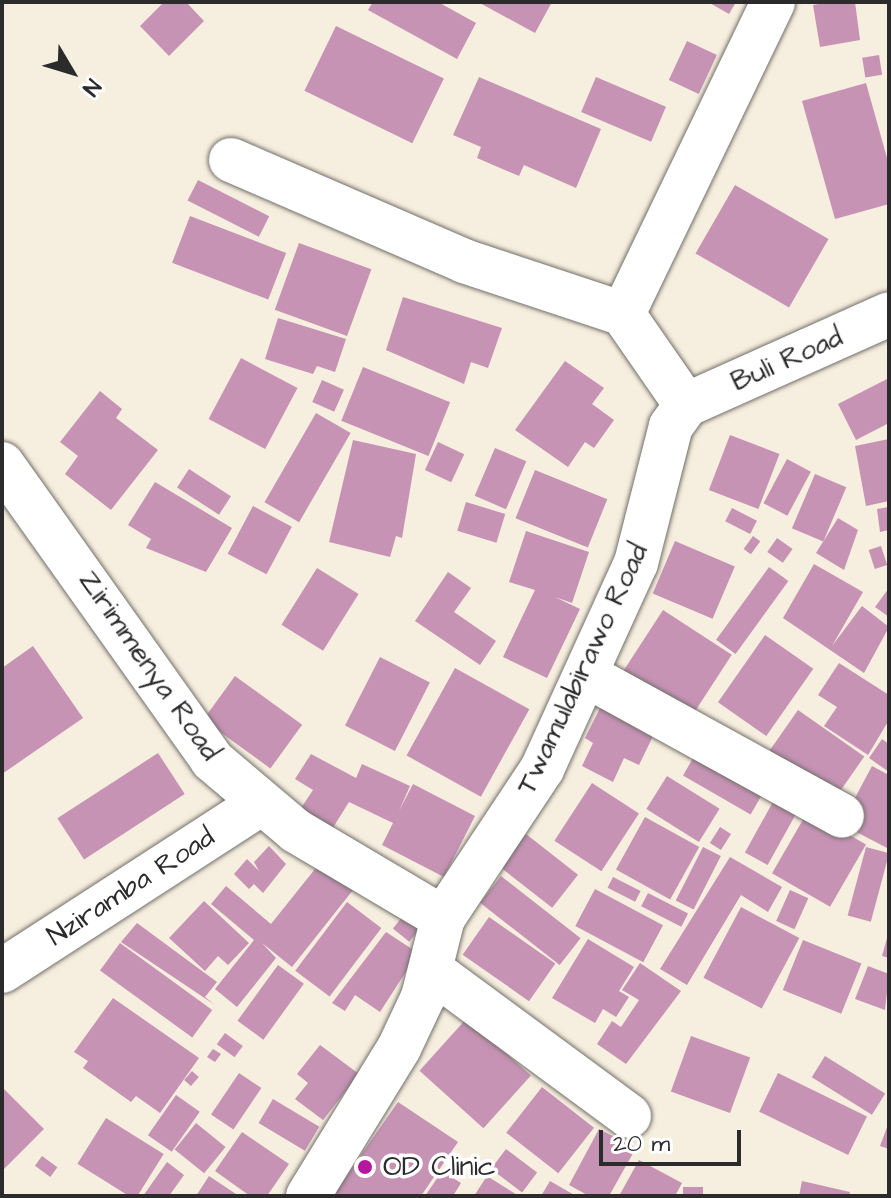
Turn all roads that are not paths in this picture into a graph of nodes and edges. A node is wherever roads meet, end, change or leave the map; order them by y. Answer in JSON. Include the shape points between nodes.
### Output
{"nodes":[{"id":1,"x":773,"y":2,"type":"edge"},
{"id":2,"x":231,"y":160,"type":"dead end"},
{"id":3,"x":623,"y":314,"type":"junction"},
{"id":4,"x":889,"y":314,"type":"edge"},
{"id":5,"x":686,"y":405,"type":"junction"},
{"id":6,"x":2,"y":464,"type":"edge"},
{"id":7,"x":586,"y":675,"type":"junction"},
{"id":8,"x":260,"y":804,"type":"junction"},
{"id":9,"x":842,"y":816,"type":"dead end"},
{"id":10,"x":443,"y":918,"type":"junction"},
{"id":11,"x":431,"y":970,"type":"junction"},
{"id":12,"x":2,"y":971,"type":"edge"},
{"id":13,"x":629,"y":1116,"type":"dead end"},
{"id":14,"x":308,"y":1196,"type":"edge"}],
"edges":[{"from":1,"to":3,"type":"street"},
{"from":2,"to":3,"type":"street","via":[[464,261]]},
{"from":3,"to":5,"type":"street"},
{"from":4,"to":5,"type":"street","name":"Buli Road"},
{"from":5,"to":7,"type":"street","name":"Twamulabirawo Road","via":[[671,426],[636,563]]},
{"from":6,"to":8,"type":"street","name":"Zirimmenya Road","via":[[119,622],[194,742]]},
{"from":7,"to":9,"type":"street"},
{"from":7,"to":10,"type":"street","name":"Twamulabirawo Road","via":[[508,828]]},
{"from":8,"to":10,"type":"street","name":"Zirimmenya Road"},
{"from":8,"to":12,"type":"street","name":"Nziramba Road"},
{"from":10,"to":11,"type":"street","name":"Twamulabirawo Road"},
{"from":11,"to":13,"type":"street"},
{"from":11,"to":14,"type":"street","name":"Twamulabirawo Road","via":[[399,1048]]}]}
